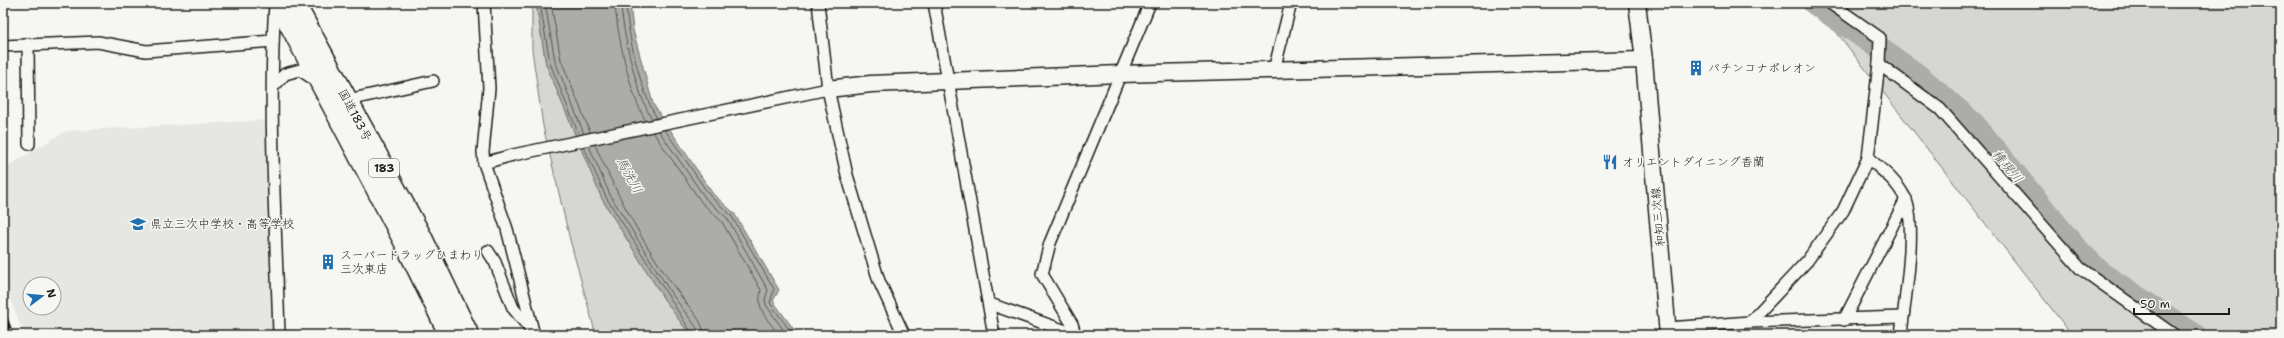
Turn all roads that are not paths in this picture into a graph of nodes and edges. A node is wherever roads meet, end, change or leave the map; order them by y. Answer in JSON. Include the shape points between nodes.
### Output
{"nodes":[{"id":1,"x":275,"y":3,"type":"edge"},
{"id":2,"x":279,"y":3,"type":"edge"},
{"id":3,"x":294,"y":3,"type":"edge"},
{"id":4,"x":484,"y":3,"type":"edge"},
{"id":5,"x":818,"y":3,"type":"edge"},
{"id":6,"x":934,"y":3,"type":"edge"},
{"id":7,"x":1150,"y":3,"type":"edge"},
{"id":8,"x":1291,"y":3,"type":"edge"},
{"id":9,"x":1637,"y":3,"type":"edge"},
{"id":10,"x":1830,"y":3,"type":"edge"},
{"id":11,"x":273,"y":41,"type":"junction"},
{"id":12,"x":28,"y":44,"type":"junction"},
{"id":13,"x":3,"y":46,"type":"edge"},
{"id":14,"x":1644,"y":60,"type":"junction"},
{"id":15,"x":1880,"y":61,"type":"junction"},
{"id":16,"x":1274,"y":70,"type":"junction"},
{"id":17,"x":1120,"y":74,"type":"junction"},
{"id":18,"x":946,"y":80,"type":"junction"},
{"id":19,"x":433,"y":81,"type":"dead end"},
{"id":20,"x":321,"y":83,"type":"junction"},
{"id":21,"x":273,"y":87,"type":"junction"},
{"id":22,"x":828,"y":89,"type":"junction"},
{"id":23,"x":348,"y":100,"type":"junction"},
{"id":24,"x":29,"y":144,"type":"dead end"},
{"id":25,"x":1868,"y":158,"type":"junction"},
{"id":26,"x":484,"y":163,"type":"junction"},
{"id":27,"x":1906,"y":199,"type":"junction"},
{"id":28,"x":488,"y":251,"type":"dead end"},
{"id":29,"x":990,"y":304,"type":"junction"},
{"id":30,"x":1902,"y":317,"type":"junction"},
{"id":31,"x":1844,"y":320,"type":"junction"},
{"id":32,"x":1750,"y":322,"type":"junction"},
{"id":33,"x":1668,"y":332,"type":"edge"},
{"id":34,"x":533,"y":334,"type":"edge"},
{"id":35,"x":279,"y":335,"type":"edge"},
{"id":36,"x":450,"y":335,"type":"edge"},
{"id":37,"x":468,"y":335,"type":"edge"},
{"id":38,"x":904,"y":335,"type":"edge"},
{"id":39,"x":994,"y":335,"type":"edge"},
{"id":40,"x":1076,"y":335,"type":"edge"},
{"id":41,"x":1901,"y":335,"type":"edge"},
{"id":42,"x":2174,"y":335,"type":"edge"}],
"edges":[{"from":1,"to":11,"type":"street"},
{"from":2,"to":20,"type":"highway","name":"国道183号","number":"183"},
{"from":3,"to":23,"type":"highway","name":"国道183号","number":"183"},
{"from":4,"to":26,"type":"street","via":[[489,88]]},
{"from":5,"to":22,"type":"street"},
{"from":6,"to":18,"type":"street"},
{"from":7,"to":17,"type":"street"},
{"from":8,"to":16,"type":"street"},
{"from":9,"to":14,"type":"street","name":"和知三次線"},
{"from":10,"to":15,"type":"street","via":[[1880,38]]},
{"from":11,"to":12,"type":"street","via":[[146,51],[98,42]]},
{"from":11,"to":21,"type":"street"},
{"from":12,"to":13,"type":"street"},
{"from":12,"to":24,"type":"street"},
{"from":14,"to":16,"type":"street"},
{"from":14,"to":33,"type":"street","name":"和知三次線"},
{"from":15,"to":25,"type":"street"},
{"from":15,"to":42,"type":"street","via":[[1940,109],[2080,268]]},
{"from":16,"to":17,"type":"street"},
{"from":17,"to":18,"type":"street"},
{"from":17,"to":40,"type":"street","via":[[1050,243],[1042,274]]},
{"from":18,"to":22,"type":"street"},
{"from":18,"to":29,"type":"street"},
{"from":19,"to":23,"type":"street"},
{"from":20,"to":21,"type":"street","via":[[300,70],[285,74]]},
{"from":20,"to":36,"type":"highway","name":"国道183号","number":"183","via":[[406,244]]},
{"from":21,"to":35,"type":"street"},
{"from":22,"to":26,"type":"street"},
{"from":22,"to":38,"type":"street","via":[[847,175],[880,281]]},
{"from":23,"to":37,"type":"highway","name":"国道183号","number":"183","via":[[421,237]]},
{"from":25,"to":27,"type":"street","via":[[1892,179]]},
{"from":25,"to":32,"type":"street","via":[[1843,211],[1807,261]]},
{"from":26,"to":34,"type":"street","via":[[507,229]]},
{"from":27,"to":30,"type":"street","via":[[1909,244]]},
{"from":27,"to":31,"type":"street"},
{"from":28,"to":34,"type":"street","via":[[513,308]]},
{"from":29,"to":39,"type":"street"},
{"from":29,"to":40,"type":"street"},
{"from":30,"to":31,"type":"street"},
{"from":30,"to":41,"type":"street"},
{"from":31,"to":32,"type":"street"},
{"from":32,"to":33,"type":"street"}]}
